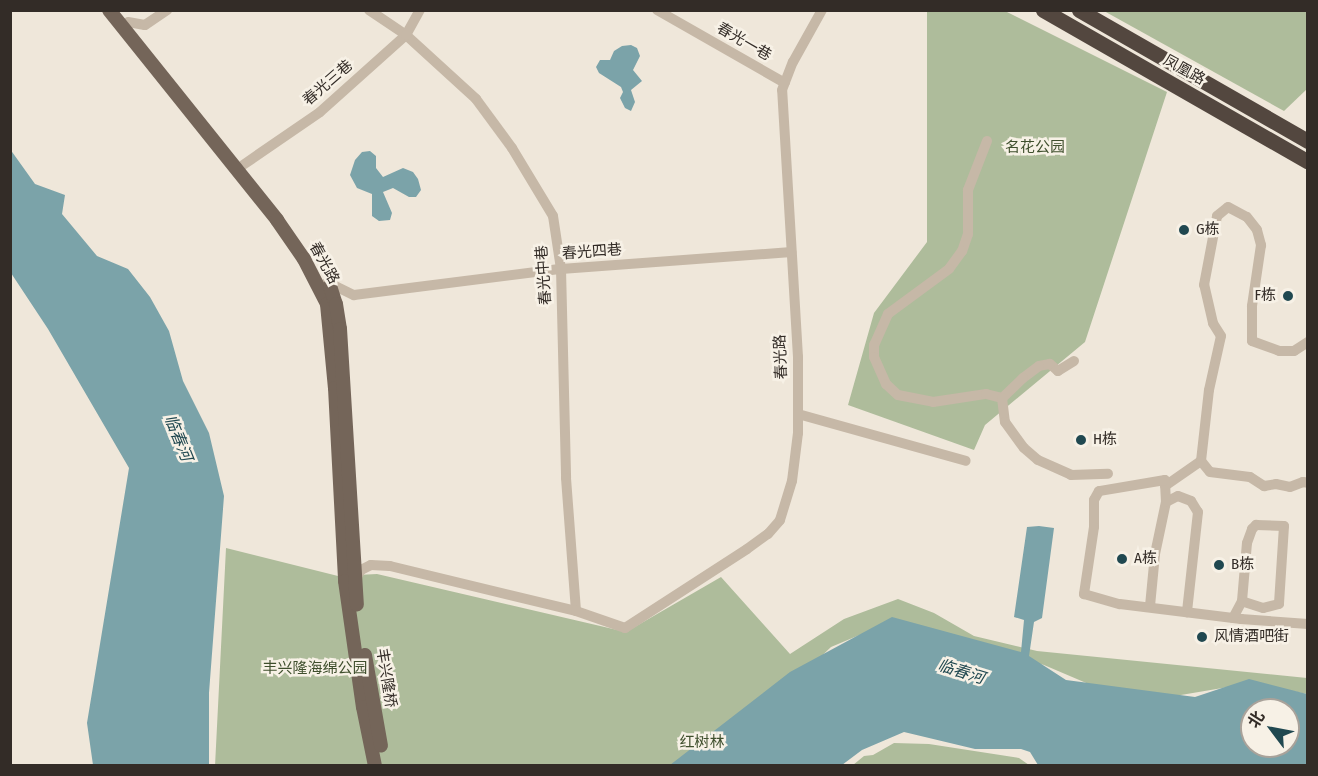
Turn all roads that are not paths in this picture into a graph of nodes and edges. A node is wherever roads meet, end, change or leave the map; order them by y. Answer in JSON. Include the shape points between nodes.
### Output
{"nodes":[{"id":1,"x":109,"y":10,"type":"edge"},
{"id":2,"x":119,"y":10,"type":"edge"},
{"id":3,"x":167,"y":10,"type":"edge"},
{"id":4,"x":369,"y":10,"type":"edge"},
{"id":5,"x":420,"y":10,"type":"edge"},
{"id":6,"x":657,"y":10,"type":"edge"},
{"id":7,"x":822,"y":10,"type":"edge"},
{"id":8,"x":1042,"y":10,"type":"edge"},
{"id":9,"x":1079,"y":10,"type":"edge"},
{"id":10,"x":128,"y":22,"type":"junction"},
{"id":11,"x":406,"y":35,"type":"junction"},
{"id":12,"x":785,"y":83,"type":"junction"},
{"id":13,"x":1284,"y":127,"type":"junction"},
{"id":14,"x":987,"y":141,"type":"dead end"},
{"id":15,"x":1308,"y":141,"type":"edge"},
{"id":16,"x":1275,"y":142,"type":"junction"},
{"id":17,"x":1308,"y":162,"type":"edge"},
{"id":18,"x":243,"y":165,"type":"junction"},
{"id":19,"x":791,"y":252,"type":"junction"},
{"id":20,"x":561,"y":269,"type":"junction"},
{"id":21,"x":327,"y":282,"type":"junction"},
{"id":22,"x":1308,"y":342,"type":"edge"},
{"id":23,"x":1074,"y":361,"type":"dead end"},
{"id":24,"x":1002,"y":398,"type":"junction"},
{"id":25,"x":798,"y":414,"type":"junction"},
{"id":26,"x":966,"y":461,"type":"dead end"},
{"id":27,"x":1201,"y":461,"type":"junction"},
{"id":28,"x":1108,"y":474,"type":"dead end"},
{"id":29,"x":1308,"y":483,"type":"edge"},
{"id":30,"x":1165,"y":486,"type":"junction"},
{"id":31,"x":1166,"y":502,"type":"junction"},
{"id":32,"x":355,"y":580,"type":"junction"},
{"id":33,"x":351,"y":596,"type":"junction"},
{"id":34,"x":1242,"y":601,"type":"junction"},
{"id":35,"x":1150,"y":606,"type":"junction"},
{"id":36,"x":576,"y":611,"type":"junction"},
{"id":37,"x":1187,"y":612,"type":"junction"},
{"id":38,"x":1233,"y":618,"type":"junction"},
{"id":39,"x":1308,"y":624,"type":"edge"},
{"id":40,"x":379,"y":762,"type":"edge"}],
"edges":[{"from":1,"to":33,"type":"main road","name":"春光路","via":[[278,220],[321,289],[328,313]]},
{"from":2,"to":10,"type":"main road","name":"春光路"},
{"from":3,"to":10,"type":"street","via":[[145,25]]},
{"from":4,"to":11,"type":"street","name":"春光中巷"},
{"from":5,"to":11,"type":"street","name":"春光三巷"},
{"from":6,"to":12,"type":"street","name":"春光一巷"},
{"from":7,"to":12,"type":"street","name":"春光路"},
{"from":8,"to":16,"type":"highway","name":"凤凰路"},
{"from":9,"to":13,"type":"highway","name":"凤凰路"},
{"from":10,"to":18,"type":"main road","name":"春光路"},
{"from":11,"to":18,"type":"street","name":"春光三巷","via":[[320,112]]},
{"from":11,"to":20,"type":"street","name":"春光中巷","via":[[476,99],[512,148],[553,216]]},
{"from":12,"to":19,"type":"street","name":"春光路","via":[[782,111]]},
{"from":13,"to":15,"type":"highway","name":"凤凰路"},
{"from":13,"to":16,"type":"highway"},
{"from":14,"to":24,"type":"street","via":[[970,178],[968,234],[962,251],[950,269],[888,314],[879,329],[874,357],[886,384],[898,395],[933,402],[986,394]]},
{"from":16,"to":17,"type":"highway","name":"凤凰路"},
{"from":18,"to":21,"type":"main road","name":"春光路","via":[[287,220]]},
{"from":19,"to":20,"type":"street","name":"春光四巷"},
{"from":19,"to":25,"type":"street","name":"春光路"},
{"from":20,"to":21,"type":"street","name":"春光四巷","via":[[354,295]]},
{"from":20,"to":36,"type":"street","name":"春光中巷","via":[[566,478]]},
{"from":21,"to":32,"type":"main road","name":"春光路","via":[[340,329]]},
{"from":22,"to":27,"type":"street","via":[[1294,351],[1279,351],[1252,341],[1252,306],[1261,245],[1257,230],[1247,217],[1228,207],[1217,216],[1204,285],[1213,323],[1221,336],[1209,390]]},
{"from":23,"to":24,"type":"street","via":[[1058,371],[1050,364],[1039,366]]},
{"from":24,"to":28,"type":"street","via":[[1005,422],[1038,460],[1071,475]]},
{"from":25,"to":26,"type":"street"},
{"from":25,"to":36,"type":"street","name":"春光路","via":[[792,481],[780,520],[768,534],[625,628]]},
{"from":27,"to":29,"type":"street","via":[[1210,472],[1250,477],[1264,486]]},
{"from":27,"to":30,"type":"street"},
{"from":30,"to":31,"type":"street"},
{"from":30,"to":35,"type":"street","via":[[1165,480],[1099,491],[1094,500],[1084,594],[1120,604]]},
{"from":31,"to":35,"type":"street"},
{"from":31,"to":37,"type":"street","via":[[1178,496],[1191,501],[1198,512]]},
{"from":32,"to":33,"type":"main road","name":"春光路"},
{"from":32,"to":36,"type":"street","via":[[371,566],[390,566]]},
{"from":33,"to":40,"type":"main road","name":"丰兴隆桥"},
{"from":34,"to":34,"type":"street","via":[[1244,565],[1252,530],[1256,525],[1284,526],[1279,604],[1263,608]]},
{"from":34,"to":38,"type":"street"},
{"from":35,"to":37,"type":"street"},
{"from":37,"to":38,"type":"street"},
{"from":38,"to":39,"type":"street"}]}
